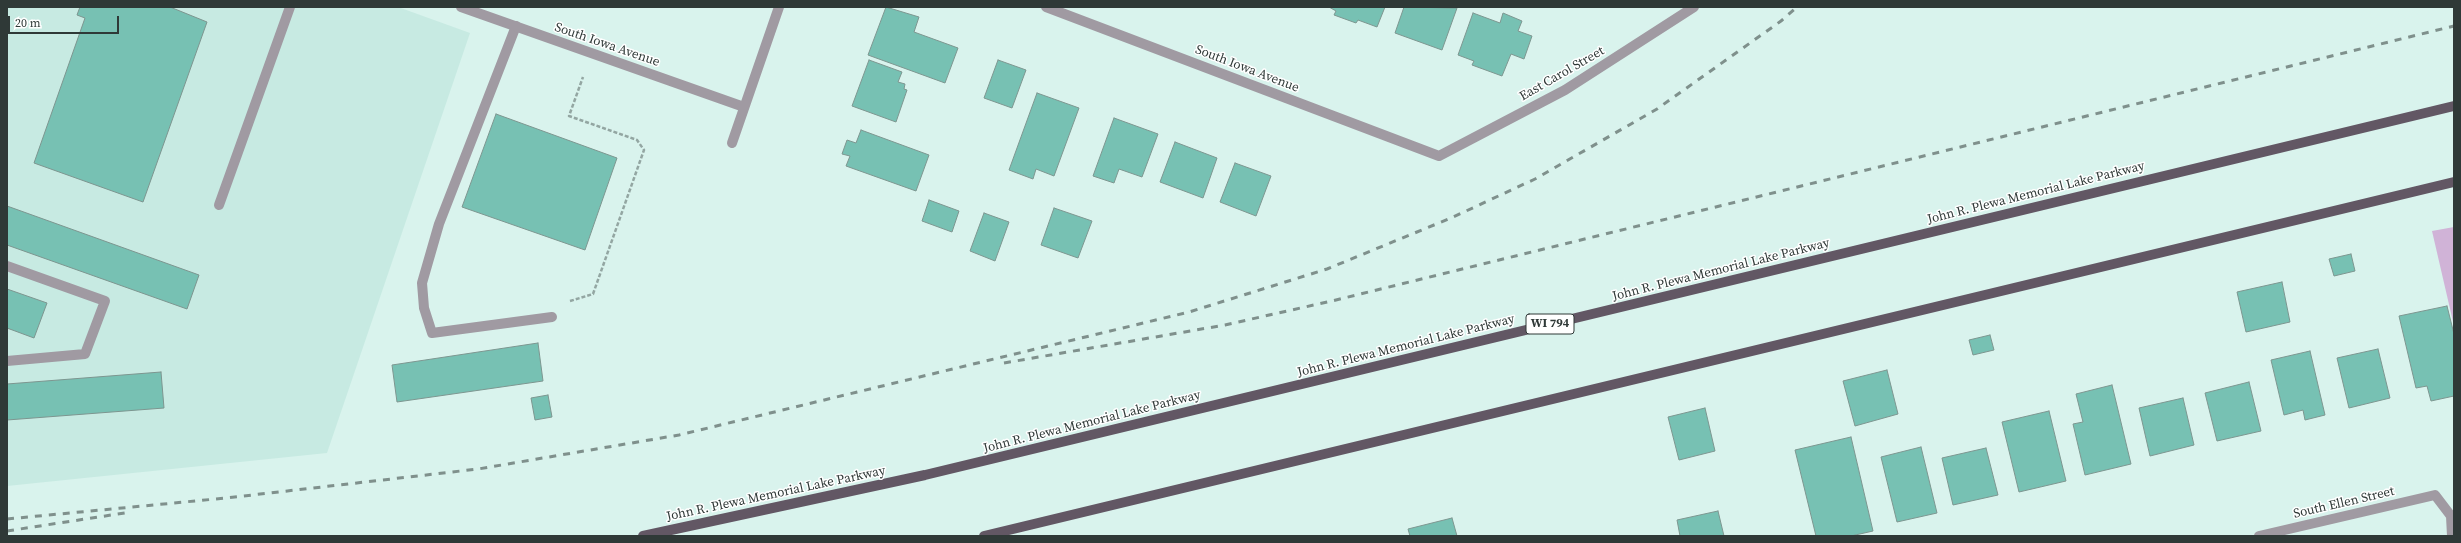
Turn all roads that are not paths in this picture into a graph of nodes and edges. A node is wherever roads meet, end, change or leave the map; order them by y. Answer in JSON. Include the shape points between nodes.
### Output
{"nodes":[{"id":1,"x":290,"y":7,"type":"edge"},
{"id":2,"x":461,"y":7,"type":"edge"},
{"id":3,"x":779,"y":7,"type":"edge"},
{"id":4,"x":1046,"y":7,"type":"edge"},
{"id":5,"x":1694,"y":7,"type":"edge"},
{"id":6,"x":516,"y":26,"type":"junction"},
{"id":7,"x":2454,"y":106,"type":"edge"},
{"id":8,"x":744,"y":107,"type":"junction"},
{"id":9,"x":732,"y":143,"type":"dead end"},
{"id":10,"x":1438,"y":156,"type":"joint"},
{"id":11,"x":2454,"y":182,"type":"edge"},
{"id":12,"x":219,"y":205,"type":"dead end"},
{"id":13,"x":7,"y":266,"type":"edge"},
{"id":14,"x":552,"y":317,"type":"road end"},
{"id":15,"x":7,"y":361,"type":"edge"},
{"id":16,"x":643,"y":536,"type":"edge"},
{"id":17,"x":984,"y":536,"type":"edge"},
{"id":18,"x":2259,"y":536,"type":"edge"},
{"id":19,"x":2452,"y":536,"type":"edge"}],
"edges":[{"from":1,"to":12,"type":"street"},
{"from":2,"to":6,"type":"street","name":"South Iowa Avenue"},
{"from":3,"to":8,"type":"street"},
{"from":4,"to":10,"type":"street","name":"South Iowa Avenue"},
{"from":5,"to":10,"type":"street","name":"East Carol Street","via":[[1565,90]]},
{"from":6,"to":8,"type":"street","name":"South Iowa Avenue"},
{"from":6,"to":14,"type":"street","via":[[439,224],[422,283],[424,308],[432,334]]},
{"from":7,"to":16,"type":"main road","name":"John R. Plewa Memorial Lake Parkway","number":"WI 794","via":[[925,475]]},
{"from":8,"to":9,"type":"street"},
{"from":11,"to":17,"type":"main road"},
{"from":13,"to":15,"type":"street","via":[[105,301],[85,354]]},
{"from":18,"to":19,"type":"street","name":"South Ellen Street","via":[[2435,495],[2451,516]]}]}
